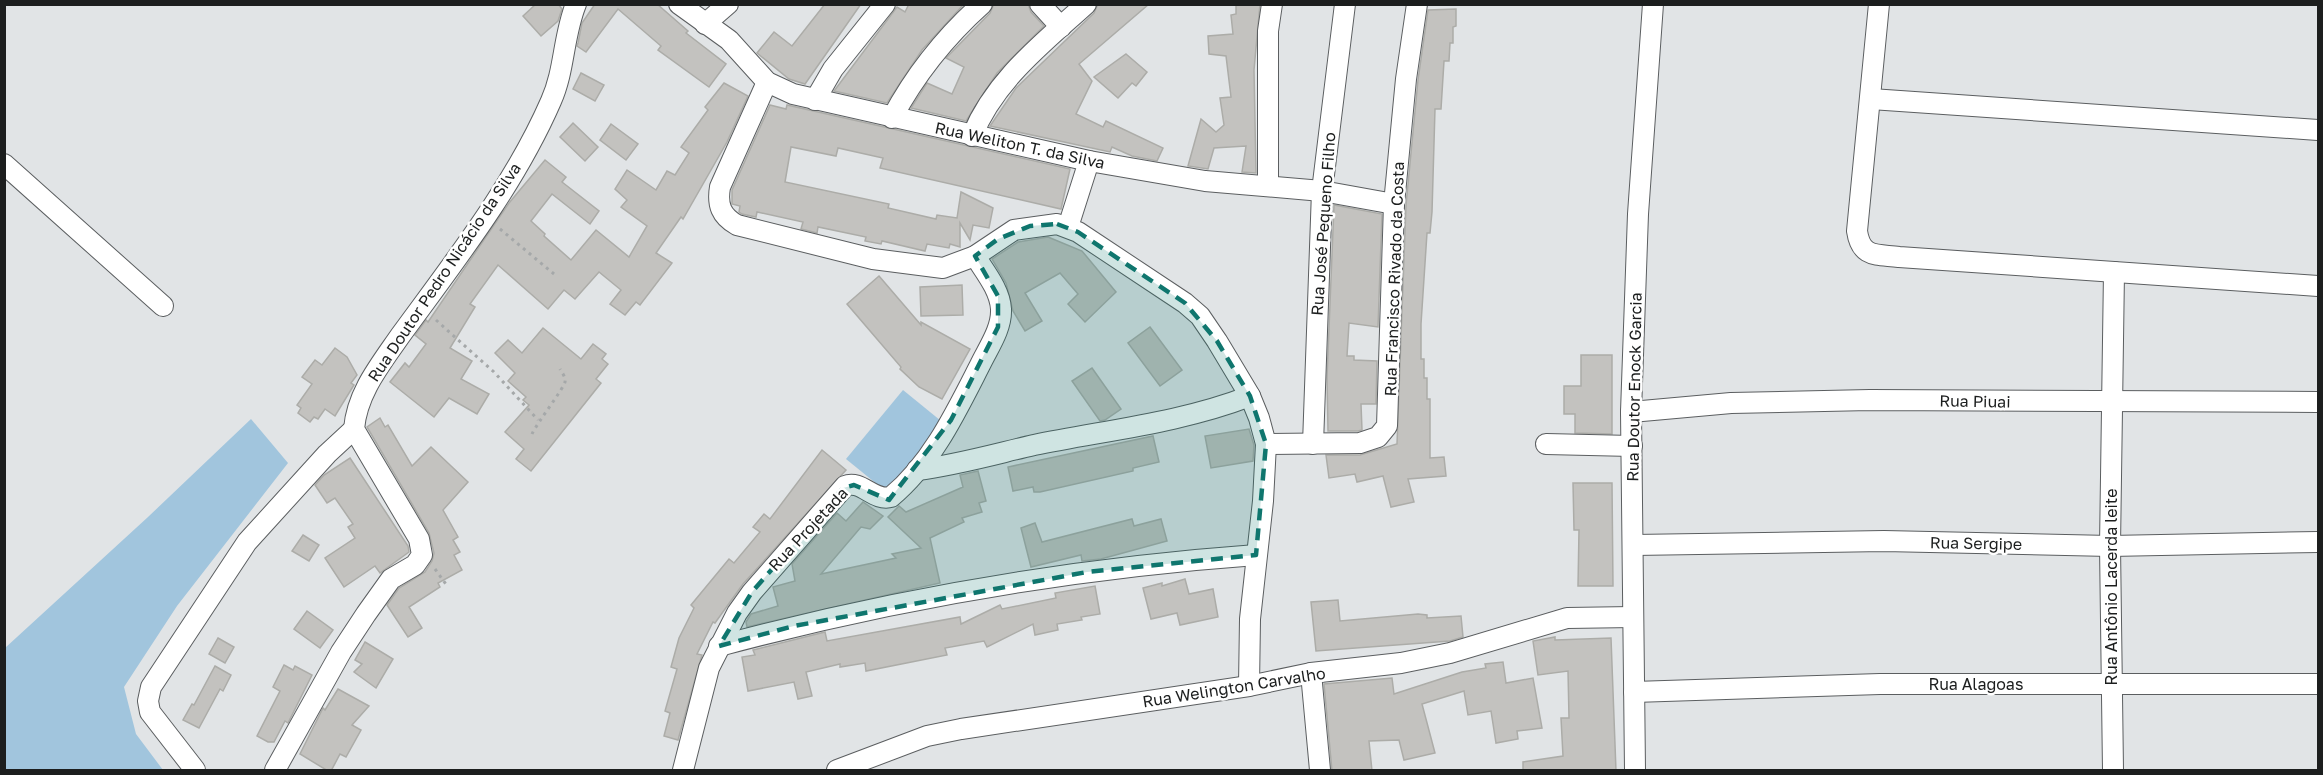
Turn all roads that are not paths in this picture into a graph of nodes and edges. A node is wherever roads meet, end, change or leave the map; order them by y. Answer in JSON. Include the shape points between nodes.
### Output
{"nodes":[{"id":1,"x":576,"y":4,"type":"edge"},
{"id":2,"x":679,"y":4,"type":"edge"},
{"id":3,"x":728,"y":4,"type":"edge"},
{"id":4,"x":885,"y":4,"type":"edge"},
{"id":5,"x":982,"y":4,"type":"edge"},
{"id":6,"x":1040,"y":4,"type":"edge"},
{"id":7,"x":1086,"y":4,"type":"edge"},
{"id":8,"x":1272,"y":4,"type":"edge"},
{"id":9,"x":1345,"y":4,"type":"edge"},
{"id":10,"x":1417,"y":4,"type":"edge"},
{"id":11,"x":1653,"y":4,"type":"edge"},
{"id":12,"x":1879,"y":4,"type":"edge"},
{"id":13,"x":705,"y":24,"type":"junction"},
{"id":14,"x":1061,"y":27,"type":"junction"},
{"id":15,"x":767,"y":82,"type":"junction"},
{"id":16,"x":1871,"y":99,"type":"junction"},
{"id":17,"x":815,"y":100,"type":"junction"},
{"id":18,"x":892,"y":118,"type":"junction"},
{"id":19,"x":2319,"y":130,"type":"edge"},
{"id":20,"x":972,"y":136,"type":"junction"},
{"id":21,"x":1089,"y":161,"type":"junction"},
{"id":22,"x":4,"y":164,"type":"edge"},
{"id":23,"x":1268,"y":186,"type":"junction"},
{"id":24,"x":1322,"y":191,"type":"junction"},
{"id":25,"x":1395,"y":204,"type":"junction"},
{"id":26,"x":1068,"y":227,"type":"junction"},
{"id":27,"x":975,"y":256,"type":"junction"},
{"id":28,"x":2114,"y":272,"type":"junction"},
{"id":29,"x":2319,"y":286,"type":"edge"},
{"id":30,"x":163,"y":306,"type":"dead end"},
{"id":31,"x":1250,"y":396,"type":"junction"},
{"id":32,"x":2319,"y":402,"type":"edge"},
{"id":33,"x":2113,"y":403,"type":"junction"},
{"id":34,"x":1631,"y":412,"type":"junction"},
{"id":35,"x":354,"y":429,"type":"junction"},
{"id":36,"x":1266,"y":444,"type":"junction"},
{"id":37,"x":1313,"y":444,"type":"junction"},
{"id":38,"x":1546,"y":444,"type":"dead end"},
{"id":39,"x":1632,"y":446,"type":"junction"},
{"id":40,"x":917,"y":470,"type":"junction"},
{"id":41,"x":2319,"y":542,"type":"edge"},
{"id":42,"x":1634,"y":545,"type":"junction"},
{"id":43,"x":2110,"y":546,"type":"junction"},
{"id":44,"x":1256,"y":555,"type":"junction"},
{"id":45,"x":1633,"y":617,"type":"junction"},
{"id":46,"x":719,"y":646,"type":"junction"},
{"id":47,"x":1311,"y":673,"type":"junction"},
{"id":48,"x":2112,"y":684,"type":"junction"},
{"id":49,"x":2319,"y":684,"type":"edge"},
{"id":50,"x":1249,"y":686,"type":"junction"},
{"id":51,"x":1634,"y":692,"type":"junction"},
{"id":52,"x":195,"y":771,"type":"edge"},
{"id":53,"x":275,"y":771,"type":"edge"},
{"id":54,"x":683,"y":771,"type":"edge"},
{"id":55,"x":837,"y":771,"type":"edge"},
{"id":56,"x":1320,"y":771,"type":"edge"},
{"id":57,"x":1635,"y":771,"type":"edge"},
{"id":58,"x":2113,"y":771,"type":"edge"}],
"edges":[{"from":1,"to":35,"type":"street","name":"Rua Doutor Pedro Nicácio da Silva","via":[[566,35],[560,82],[550,104],[484,216],[373,374],[360,401]]},
{"from":2,"to":13,"type":"street","name":"Rua Weliton T. da Silva"},
{"from":3,"to":13,"type":"street"},
{"from":4,"to":17,"type":"street","via":[[833,69]]},
{"from":5,"to":18,"type":"street","via":[[928,58]]},
{"from":6,"to":14,"type":"street"},
{"from":7,"to":14,"type":"street"},
{"from":8,"to":23,"type":"street","via":[[1268,31]]},
{"from":9,"to":24,"type":"street","name":"Rua José Pequeno Filho"},
{"from":10,"to":25,"type":"street","name":"Rua Francisco Rivado da Costa"},
{"from":11,"to":34,"type":"street","name":"Rua Doutor Enock Garcia","via":[[1638,214]]},
{"from":12,"to":16,"type":"street"},
{"from":13,"to":15,"type":"street","name":"Rua Weliton T. da Silva","via":[[741,51]]},
{"from":14,"to":20,"type":"street","via":[[1000,86]]},
{"from":15,"to":17,"type":"street","name":"Rua Weliton T. da Silva"},
{"from":15,"to":27,"type":"street","via":[[720,187],[725,217],[795,240],[900,264],[943,268]]},
{"from":16,"to":19,"type":"street"},
{"from":16,"to":28,"type":"street","via":[[1857,231],[1862,249],[1899,257]]},
{"from":17,"to":18,"type":"street","name":"Rua Weliton T. da Silva"},
{"from":18,"to":20,"type":"street","name":"Rua Weliton T. da Silva"},
{"from":20,"to":21,"type":"street","name":"Rua Weliton T. da Silva"},
{"from":21,"to":23,"type":"street","name":"Rua Weliton T. da Silva","via":[[1205,181]]},
{"from":21,"to":26,"type":"street"},
{"from":22,"to":30,"type":"street"},
{"from":23,"to":24,"type":"street","name":"Rua Weliton T. da Silva"},
{"from":24,"to":25,"type":"street","name":"Rua Weliton T. da Silva"},
{"from":24,"to":37,"type":"street","name":"Rua José Pequeno Filho"},
{"from":25,"to":37,"type":"street","name":"Rua Francisco Rivado da Costa","via":[[1387,426],[1373,440]]},
{"from":26,"to":27,"type":"street","via":[[1044,225],[1014,230]]},
{"from":26,"to":31,"type":"street","via":[[1200,316]]},
{"from":27,"to":40,"type":"street","name":"Rua Projetada","via":[[998,296],[1000,319],[951,420]]},
{"from":28,"to":29,"type":"street"},
{"from":28,"to":33,"type":"street","name":"Rua Antônio Lacerda leite"},
{"from":31,"to":36,"type":"street"},
{"from":31,"to":40,"type":"street","via":[[1174,419]]},
{"from":32,"to":33,"type":"street","name":"Rua Piuai"},
{"from":33,"to":34,"type":"street","name":"Rua Piuai","via":[[1870,400],[1731,403]]},
{"from":33,"to":43,"type":"street","name":"Rua Antônio Lacerda leite"},
{"from":34,"to":39,"type":"street","name":"Rua Doutor Enock Garcia"},
{"from":35,"to":52,"type":"street","via":[[247,542],[151,687],[150,712]]},
{"from":35,"to":53,"type":"street","via":[[423,550],[415,565],[391,579],[341,652]]},
{"from":36,"to":37,"type":"street","name":"Rua Francisco Rivado da Costa"},
{"from":36,"to":44,"type":"street"},
{"from":38,"to":39,"type":"street"},
{"from":39,"to":42,"type":"street","name":"Rua Doutor Enock Garcia"},
{"from":40,"to":46,"type":"street","name":"Rua Projetada","via":[[889,498],[852,484],[843,488],[752,592]]},
{"from":41,"to":43,"type":"street","name":"Rua Sergipe"},
{"from":42,"to":43,"type":"street","name":"Rua Sergipe","via":[[1884,541]]},
{"from":42,"to":45,"type":"street","name":"Rua Doutor Enock Garcia"},
{"from":43,"to":48,"type":"street","name":"Rua Antônio Lacerda leite"},
{"from":44,"to":46,"type":"street","via":[[1087,572],[794,626]]},
{"from":44,"to":50,"type":"street"},
{"from":45,"to":47,"type":"street","name":"Rua Welington Carvalho","via":[[1567,618],[1450,653]]},
{"from":45,"to":51,"type":"street","name":"Rua Doutor Enock Garcia"},
{"from":46,"to":54,"type":"street","name":"Rua Projetada","via":[[709,668]]},
{"from":47,"to":50,"type":"street","name":"Rua Welington Carvalho"},
{"from":47,"to":56,"type":"street"},
{"from":48,"to":49,"type":"street","name":"Rua Alagoas"},
{"from":48,"to":51,"type":"street","name":"Rua Alagoas","via":[[1880,684]]},
{"from":48,"to":58,"type":"street","name":"Rua Antônio Lacerda leite"},
{"from":50,"to":55,"type":"street","name":"Rua Welington Carvalho","via":[[927,736]]},
{"from":51,"to":57,"type":"street","name":"Rua Doutor Enock Garcia"}]}
